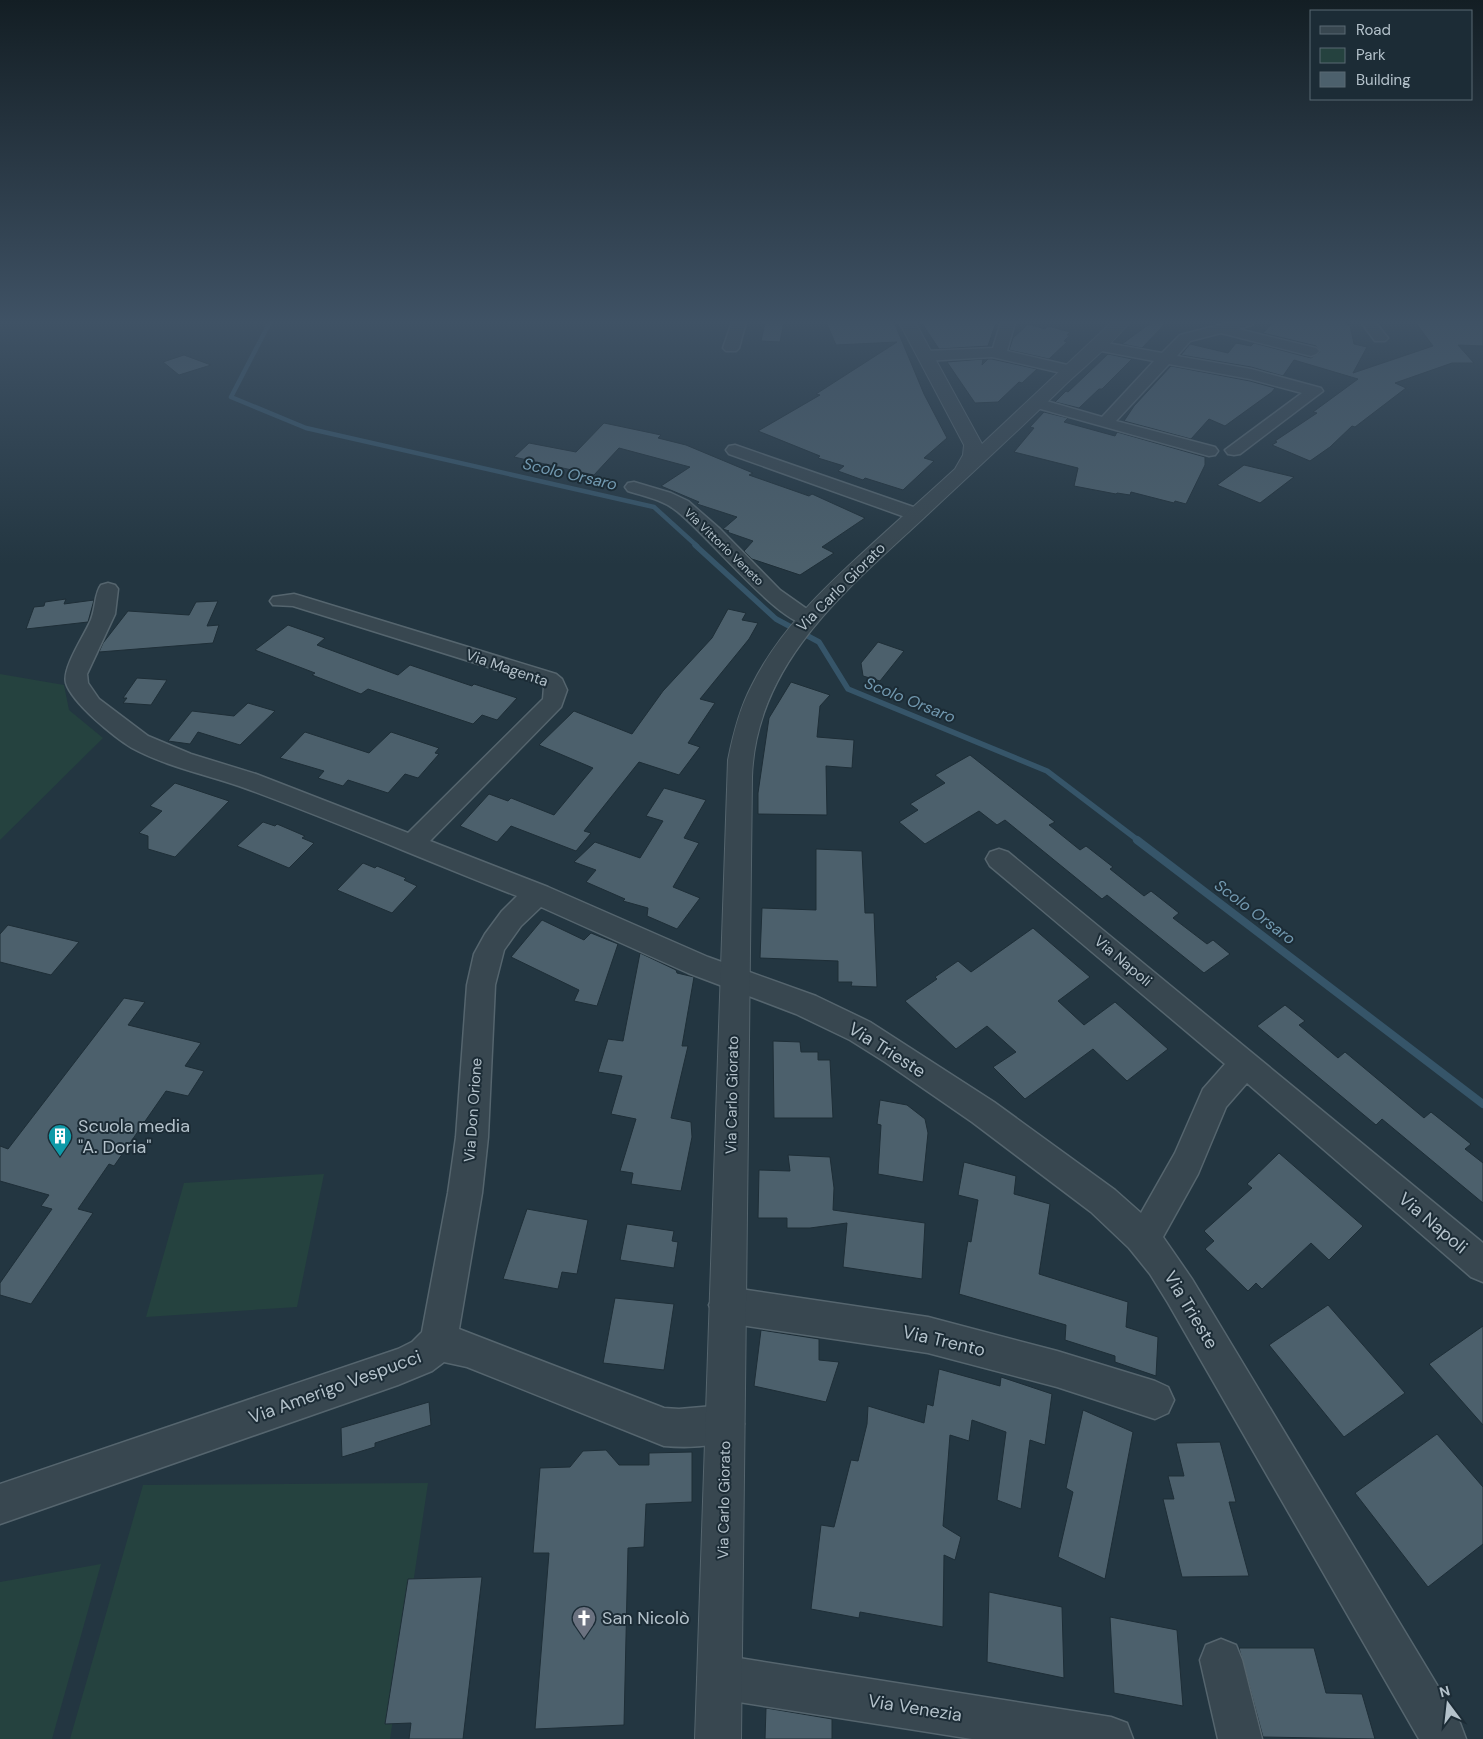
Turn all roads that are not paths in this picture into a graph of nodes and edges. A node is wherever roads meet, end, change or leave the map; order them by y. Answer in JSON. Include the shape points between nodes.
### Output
{"nodes":[{"id":1,"x":952,"y":403,"type":"edge"},
{"id":2,"x":1123,"y":403,"type":"edge"},
{"id":3,"x":1298,"y":403,"type":"edge"},
{"id":4,"x":1036,"y":404,"type":"joint"},
{"id":5,"x":1105,"y":423,"type":"junction"},
{"id":6,"x":1005,"y":433,"type":"junction"},
{"id":7,"x":970,"y":437,"type":"junction"},
{"id":8,"x":735,"y":450,"type":"dead end"},
{"id":9,"x":1234,"y":450,"type":"dead end"},
{"id":10,"x":1209,"y":451,"type":"dead end"},
{"id":11,"x":964,"y":469,"type":"junction"},
{"id":12,"x":634,"y":487,"type":"dead end"},
{"id":13,"x":915,"y":514,"type":"junction"},
{"id":14,"x":108,"y":589,"type":"dead end"},
{"id":15,"x":280,"y":601,"type":"dead end"},
{"id":16,"x":801,"y":626,"type":"junction"},
{"id":17,"x":413,"y":843,"type":"junction"},
{"id":18,"x":999,"y":859,"type":"dead end"},
{"id":19,"x":539,"y":894,"type":"junction"},
{"id":20,"x":734,"y":989,"type":"junction"},
{"id":21,"x":1246,"y":1064,"type":"junction"},
{"id":22,"x":1141,"y":1236,"type":"junction"},
{"id":23,"x":1483,"y":1265,"type":"edge"},
{"id":24,"x":727,"y":1304,"type":"junction"},
{"id":25,"x":437,"y":1343,"type":"junction"},
{"id":26,"x":1155,"y":1400,"type":"dead end"},
{"id":27,"x":725,"y":1424,"type":"junction"},
{"id":28,"x":0,"y":1504,"type":"edge"},
{"id":29,"x":1221,"y":1660,"type":"dead end"},
{"id":30,"x":720,"y":1677,"type":"junction"},
{"id":31,"x":718,"y":1739,"type":"edge"},
{"id":32,"x":1111,"y":1739,"type":"edge"},
{"id":33,"x":1240,"y":1739,"type":"edge"},
{"id":34,"x":1444,"y":1739,"type":"edge"}],
"edges":[{"from":1,"to":7,"type":"street"},
{"from":2,"to":5,"type":"street"},
{"from":3,"to":9,"type":"street"},
{"from":4,"to":5,"type":"street"},
{"from":4,"to":6,"type":"street","name":"Via Carlo Giorato"},
{"from":5,"to":10,"type":"street"},
{"from":6,"to":7,"type":"street","name":"Via Carlo Giorato","via":[[988,441]]},
{"from":6,"to":11,"type":"street","name":"Via Carlo Giorato"},
{"from":7,"to":11,"type":"street","via":[[972,455]]},
{"from":8,"to":13,"type":"street"},
{"from":11,"to":13,"type":"street","name":"Via Carlo Giorato"},
{"from":12,"to":16,"type":"street","name":"Via Vittorio Veneto","via":[[679,504],[696,517]]},
{"from":13,"to":16,"type":"street","name":"Via Carlo Giorato"},
{"from":14,"to":17,"type":"street","via":[[105,614],[76,674],[77,683],[91,704],[140,742]]},
{"from":15,"to":17,"type":"street","name":"Via Magenta","via":[[294,600],[544,677],[556,686],[552,702]]},
{"from":16,"to":20,"type":"street","name":"Via Carlo Giorato","via":[[768,673],[759,693],[741,760]]},
{"from":17,"to":19,"type":"street"},
{"from":18,"to":21,"type":"street","name":"Via Napoli"},
{"from":19,"to":20,"type":"street","via":[[698,965]]},
{"from":19,"to":25,"type":"street","name":"Via Don Orione","via":[[524,906],[489,952],[481,985],[472,1137],[449,1292]]},
{"from":20,"to":22,"type":"street","name":"Via Trieste","via":[[761,998],[806,1005],[860,1031],[947,1087],[1103,1201]]},
{"from":20,"to":24,"type":"street","name":"Via Carlo Giorato"},
{"from":21,"to":22,"type":"street","via":[[1214,1099],[1182,1171],[1154,1223]]},
{"from":21,"to":23,"type":"street","name":"Via Napoli"},
{"from":22,"to":34,"type":"street","name":"Via Trieste","via":[[1180,1291]]},
{"from":24,"to":26,"type":"street","name":"Via Trento","via":[[928,1335],[1057,1368]]},
{"from":24,"to":27,"type":"street","name":"Via Carlo Giorato"},
{"from":25,"to":27,"type":"street","name":"Via Amerigo Vespucci","via":[[468,1350],[664,1427]]},
{"from":25,"to":28,"type":"street","name":"Via Amerigo Vespucci","via":[[421,1358],[398,1367]]},
{"from":27,"to":30,"type":"street","name":"Via Carlo Giorato"},
{"from":29,"to":33,"type":"street"},
{"from":30,"to":31,"type":"street","name":"Via Carlo Giorato"},
{"from":30,"to":32,"type":"street","name":"Via Venezia"}]}
